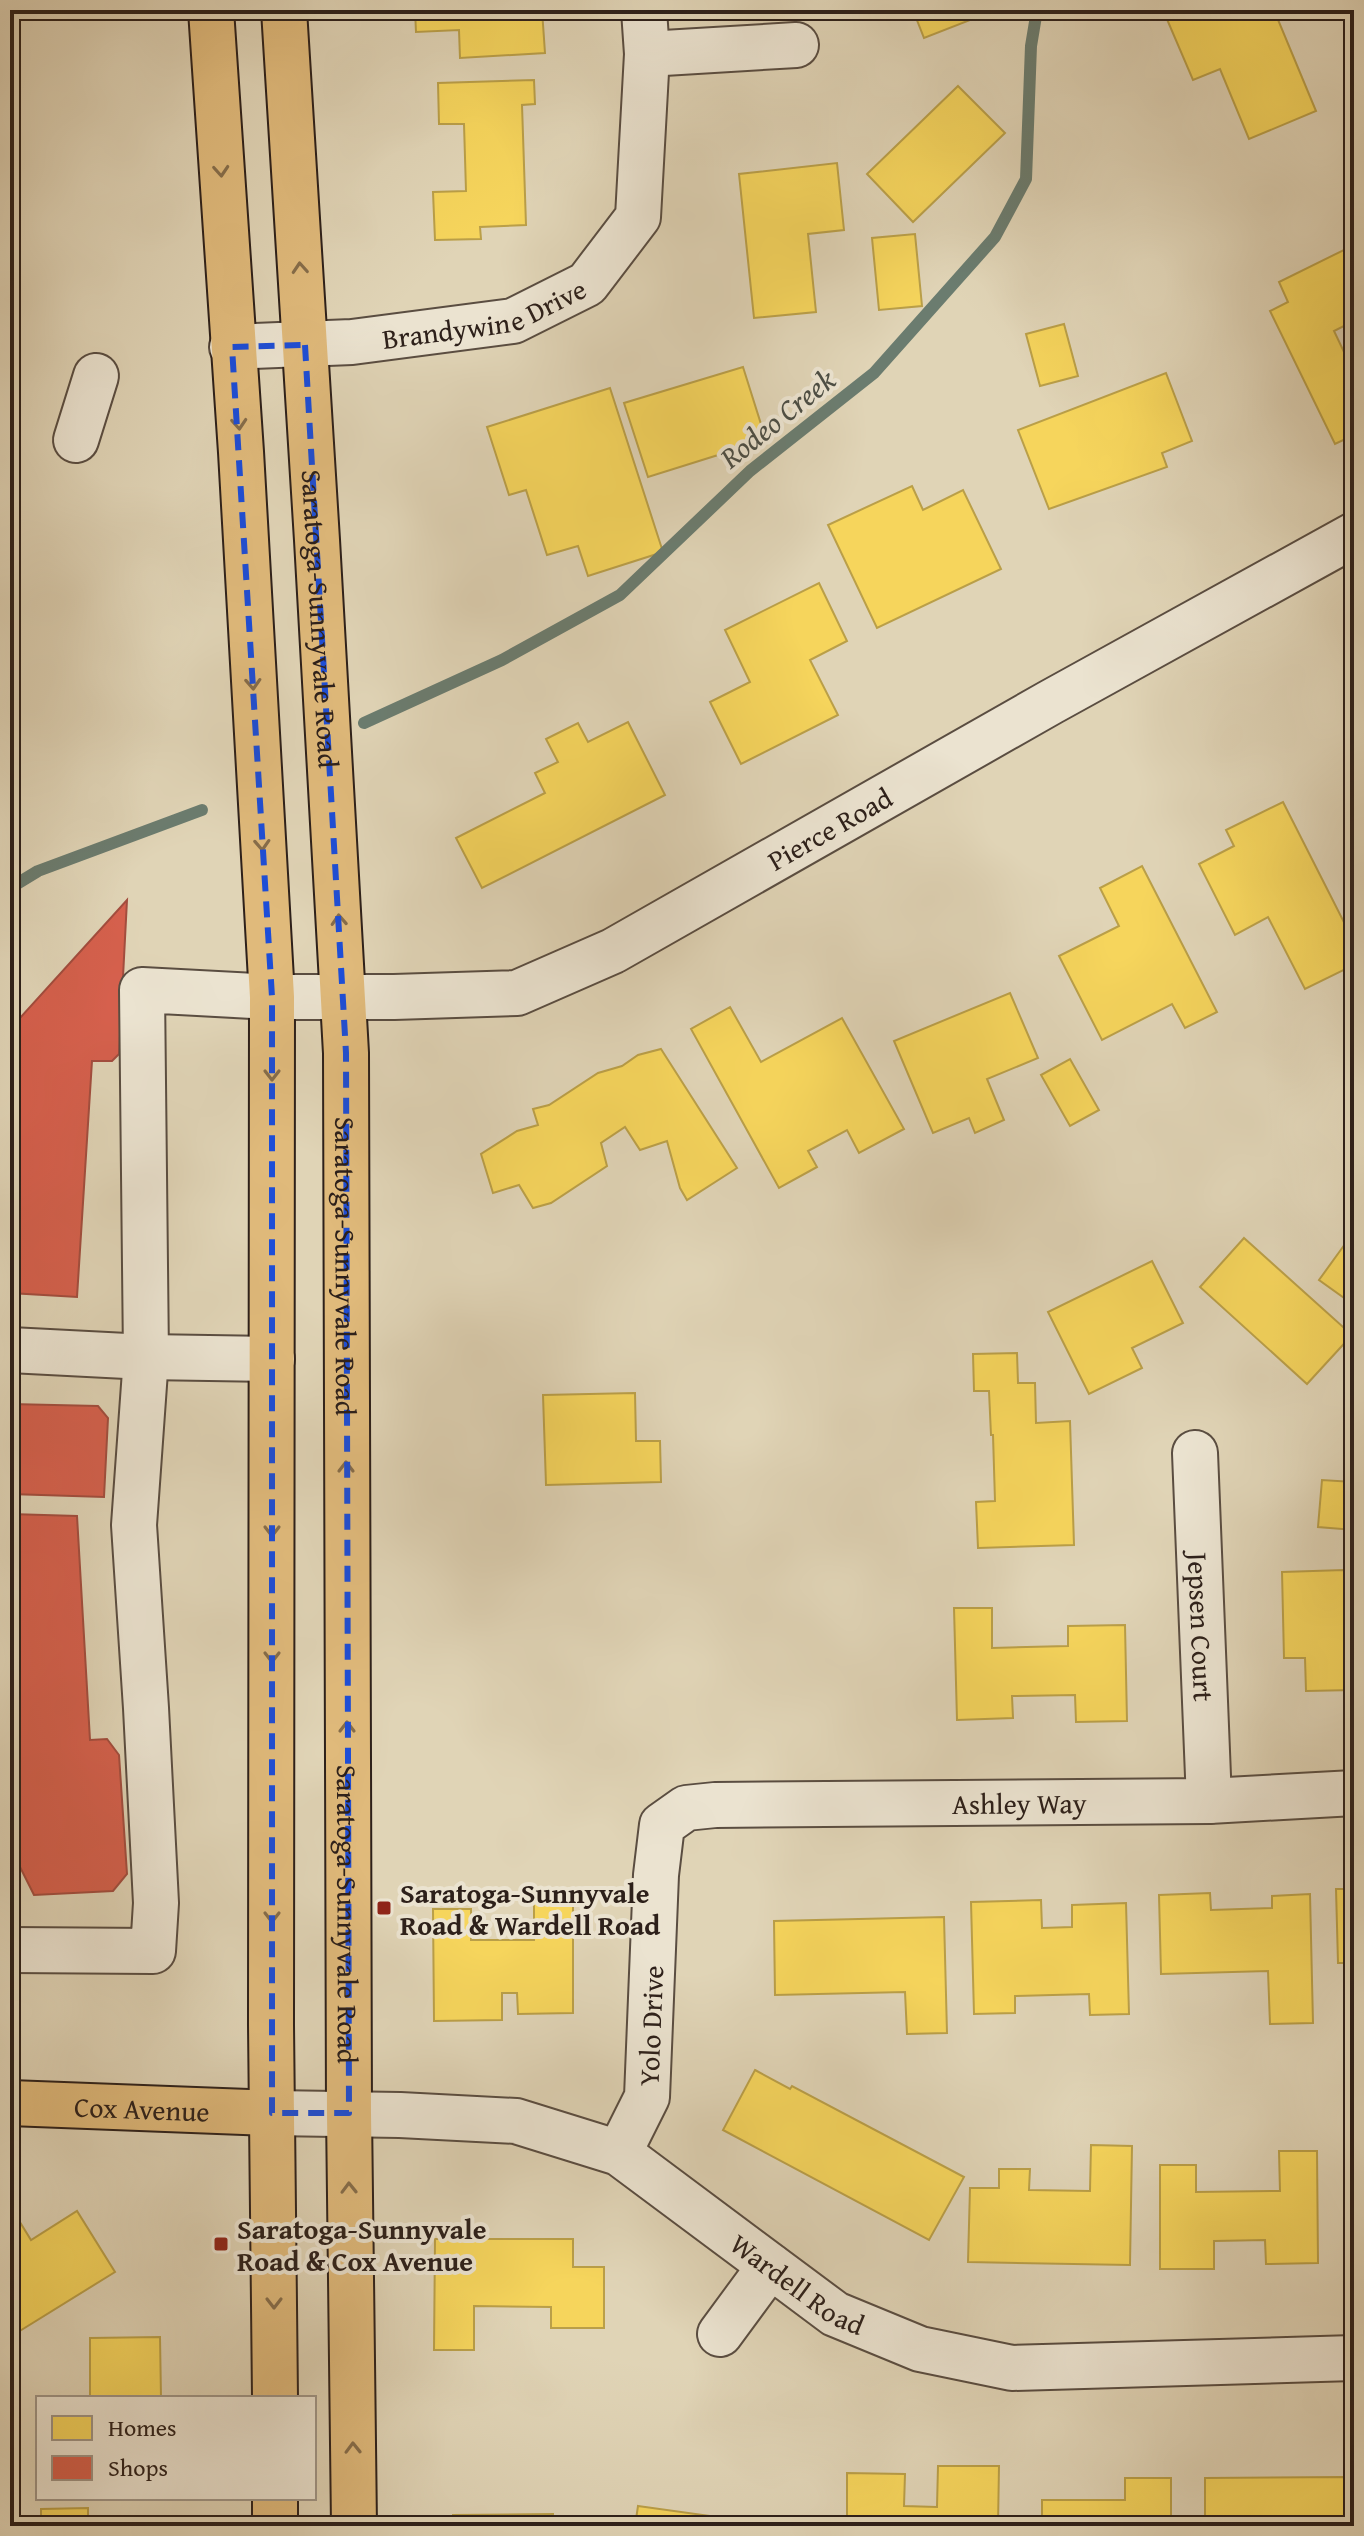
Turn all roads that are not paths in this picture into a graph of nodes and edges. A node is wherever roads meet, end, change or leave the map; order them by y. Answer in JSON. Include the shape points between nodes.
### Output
{"nodes":[{"id":1,"x":211,"y":10,"type":"edge"},
{"id":2,"x":284,"y":10,"type":"edge"},
{"id":3,"x":644,"y":10,"type":"edge"},
{"id":4,"x":796,"y":45,"type":"dead end"},
{"id":5,"x":647,"y":54,"type":"junction"},
{"id":6,"x":305,"y":345,"type":"junction"},
{"id":7,"x":232,"y":347,"type":"junction"},
{"id":8,"x":96,"y":376,"type":"dead end"},
{"id":9,"x":76,"y":440,"type":"dead end"},
{"id":10,"x":1354,"y":535,"type":"edge"},
{"id":11,"x":272,"y":997,"type":"junction"},
{"id":12,"x":344,"y":998,"type":"junction"},
{"id":13,"x":10,"y":1350,"type":"edge"},
{"id":14,"x":146,"y":1357,"type":"junction"},
{"id":15,"x":272,"y":1359,"type":"junction"},
{"id":16,"x":1195,"y":1453,"type":"dead end"},
{"id":17,"x":1354,"y":1793,"type":"edge"},
{"id":18,"x":1209,"y":1801,"type":"junction"},
{"id":19,"x":686,"y":1808,"type":"joint"},
{"id":20,"x":10,"y":1950,"type":"edge"},
{"id":21,"x":10,"y":2103,"type":"edge"},
{"id":22,"x":272,"y":2113,"type":"junction"},
{"id":23,"x":349,"y":2113,"type":"junction"},
{"id":24,"x":619,"y":2153,"type":"junction"},
{"id":25,"x":770,"y":2266,"type":"junction"},
{"id":26,"x":720,"y":2334,"type":"dead end"},
{"id":27,"x":1354,"y":2358,"type":"edge"},
{"id":28,"x":275,"y":2396,"type":"edge"},
{"id":29,"x":275,"y":2500,"type":"edge"},
{"id":30,"x":275,"y":2526,"type":"edge"},
{"id":31,"x":354,"y":2526,"type":"edge"}],
"edges":[{"from":1,"to":7,"type":"main road","one_way":true},
{"from":6,"to":2,"type":"main road","name":"Saratoga-Sunnyvale Road","one_way":true},
{"from":3,"to":5,"type":"street","name":"Brandywine Drive"},
{"from":4,"to":5,"type":"street"},
{"from":5,"to":6,"type":"street","name":"Brandywine Drive","via":[[638,217],[587,284],[513,321]]},
{"from":6,"to":7,"type":"street","name":"Brandywine Drive"},
{"from":12,"to":6,"type":"main road","name":"Saratoga-Sunnyvale Road","one_way":true},
{"from":7,"to":11,"type":"main road","one_way":true},
{"from":8,"to":9,"type":"street"},
{"from":10,"to":12,"type":"street","name":"Pierce Road","via":[[613,951],[517,993]]},
{"from":11,"to":12,"type":"street","name":"Pierce Road"},
{"from":11,"to":14,"type":"street","name":"Pierce Road","via":[[142,990]]},
{"from":11,"to":15,"type":"main road","one_way":true},
{"from":23,"to":12,"type":"main road","name":"Saratoga-Sunnyvale Road","one_way":true},
{"from":13,"to":14,"type":"street"},
{"from":14,"to":15,"type":"street"},
{"from":14,"to":20,"type":"street","via":[[134,1525],[156,1903],[153,1951]]},
{"from":15,"to":22,"type":"main road","one_way":true},
{"from":16,"to":18,"type":"street","name":"Jepsen Court"},
{"from":17,"to":18,"type":"street","name":"Ashley Way"},
{"from":18,"to":19,"type":"street","name":"Ashley Way"},
{"from":19,"to":24,"type":"street","name":"Yolo Drive","via":[[662,1825],[647,2097]]},
{"from":21,"to":22,"type":"main road","name":"Cox Avenue"},
{"from":22,"to":23,"type":"street","name":"Wardell Road"},
{"from":22,"to":28,"type":"main road","one_way":true},
{"from":23,"to":24,"type":"street","name":"Wardell Road","via":[[516,2121]]},
{"from":31,"to":23,"type":"main road","name":"Saratoga-Sunnyvale Road","one_way":true},
{"from":24,"to":25,"type":"street","name":"Wardell Road"},
{"from":25,"to":26,"type":"street"},
{"from":25,"to":27,"type":"street","name":"Wardell Road","via":[[835,2314],[920,2349],[1012,2368]]},
{"from":29,"to":30,"type":"main road"}]}
